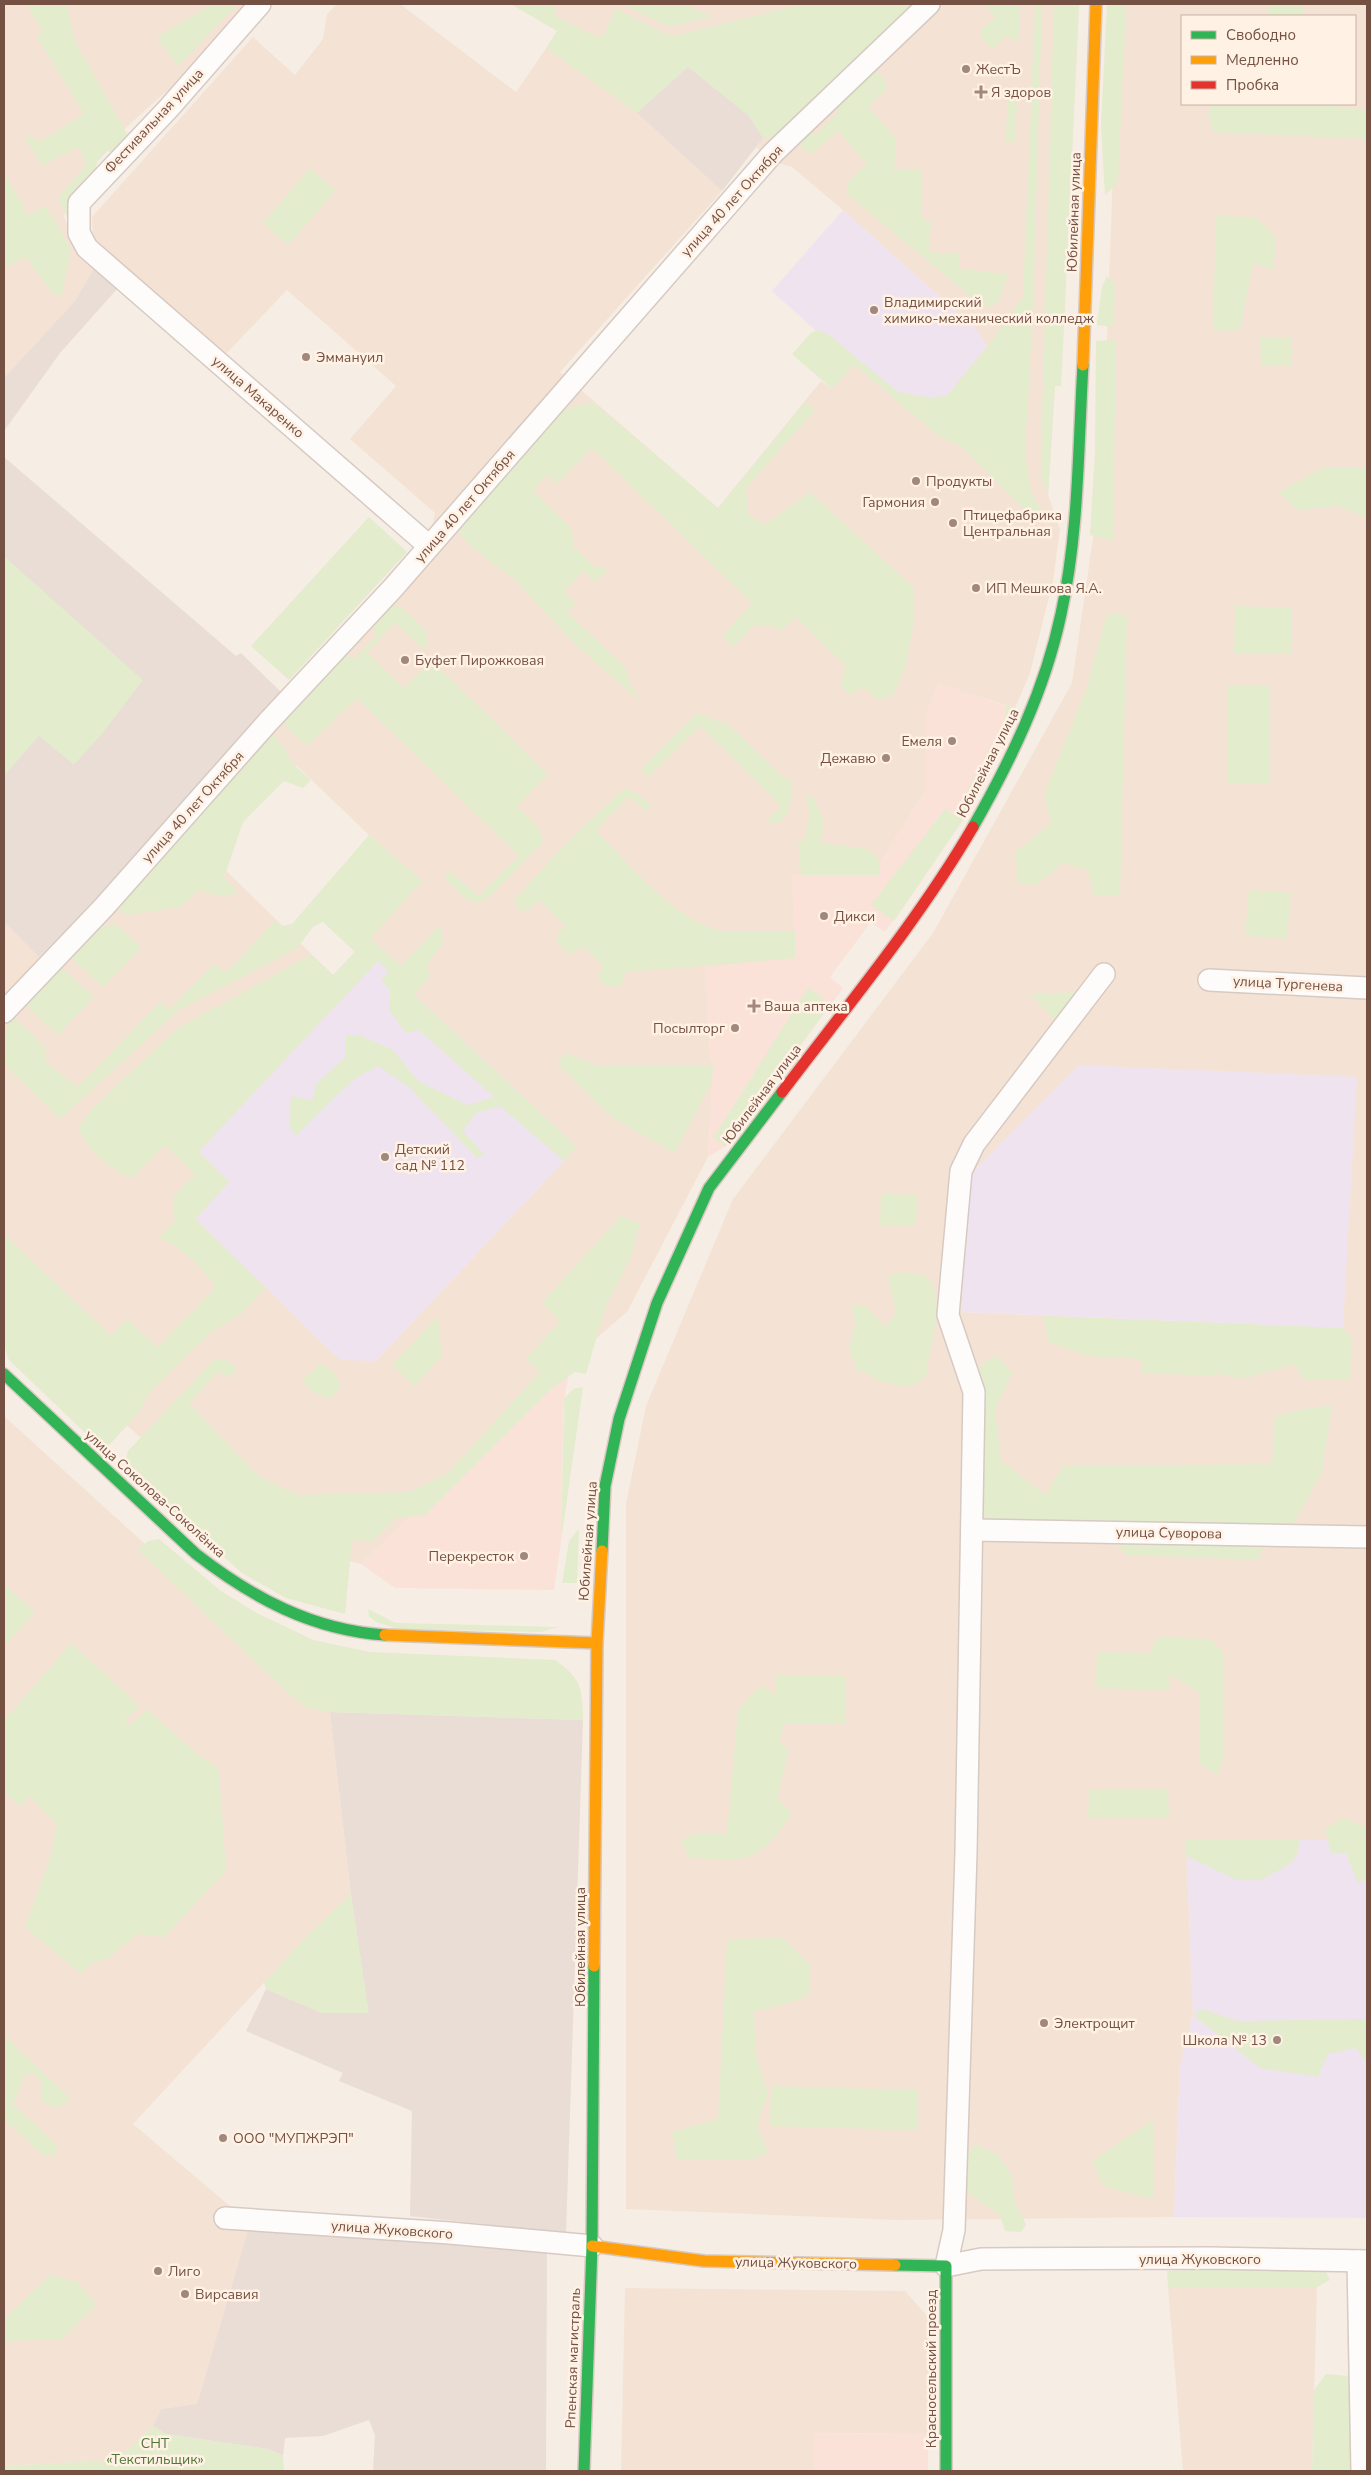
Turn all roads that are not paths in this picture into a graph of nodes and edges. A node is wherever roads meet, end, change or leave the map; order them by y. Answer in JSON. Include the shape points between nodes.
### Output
{"nodes":[{"id":1,"x":260,"y":4,"type":"edge"},
{"id":2,"x":929,"y":4,"type":"edge"},
{"id":3,"x":1096,"y":4,"type":"edge"},
{"id":4,"x":87,"y":248,"type":"joint"},
{"id":5,"x":429,"y":546,"type":"junction"},
{"id":6,"x":1104,"y":974,"type":"dead end"},
{"id":7,"x":1209,"y":980,"type":"dead end"},
{"id":8,"x":1367,"y":988,"type":"edge"},
{"id":9,"x":4,"y":1012,"type":"edge"},
{"id":10,"x":4,"y":1374,"type":"edge"},
{"id":11,"x":972,"y":1530,"type":"junction"},
{"id":12,"x":1367,"y":1536,"type":"edge"},
{"id":13,"x":598,"y":1643,"type":"junction"},
{"id":14,"x":225,"y":2218,"type":"dead end"},
{"id":15,"x":592,"y":2246,"type":"junction"},
{"id":16,"x":1363,"y":2261,"type":"edge"},
{"id":17,"x":946,"y":2266,"type":"junction"},
{"id":18,"x":584,"y":2471,"type":"edge"},
{"id":19,"x":946,"y":2471,"type":"edge"},
{"id":20,"x":1362,"y":2471,"type":"edge"}],
"edges":[{"from":1,"to":4,"type":"street","name":"Фестивальная улица","via":[[168,109],[79,203],[79,233]]},
{"from":2,"to":5,"type":"street","name":"улица 40 лет Октября","via":[[778,148]]},
{"from":3,"to":13,"type":"main road","name":"Юбилейная улица","via":[[1086,331],[1072,550],[1061,615],[1035,703],[996,787],[957,854],[901,935],[709,1188],[685,1238],[657,1303],[617,1428],[605,1486]]},
{"from":4,"to":5,"type":"street","name":"улица Макаренко"},
{"from":5,"to":9,"type":"street","name":"улица 40 лет Октября","via":[[104,907]]},
{"from":6,"to":11,"type":"street","via":[[974,1144],[962,1170],[948,1315],[974,1392]]},
{"from":7,"to":8,"type":"street","name":"улица Тургенева"},
{"from":10,"to":13,"type":"main road","name":"улица Соколова-Соколёнка","via":[[222,1575],[315,1623],[368,1633]]},
{"from":11,"to":12,"type":"street","name":"улица Суворова"},
{"from":11,"to":17,"type":"street","via":[[954,2230]]},
{"from":13,"to":15,"type":"main road","name":"Юбилейная улица"},
{"from":14,"to":15,"type":"street","name":"улица Жуковского"},
{"from":15,"to":17,"type":"main road","name":"улица Жуковского","via":[[704,2261]]},
{"from":15,"to":18,"type":"main road","name":"Рпенская магистраль"},
{"from":16,"to":17,"type":"street","name":"улица Жуковского","via":[[991,2259]]},
{"from":16,"to":20,"type":"street"},
{"from":17,"to":19,"type":"main road","name":"Красносельский проезд"}]}
